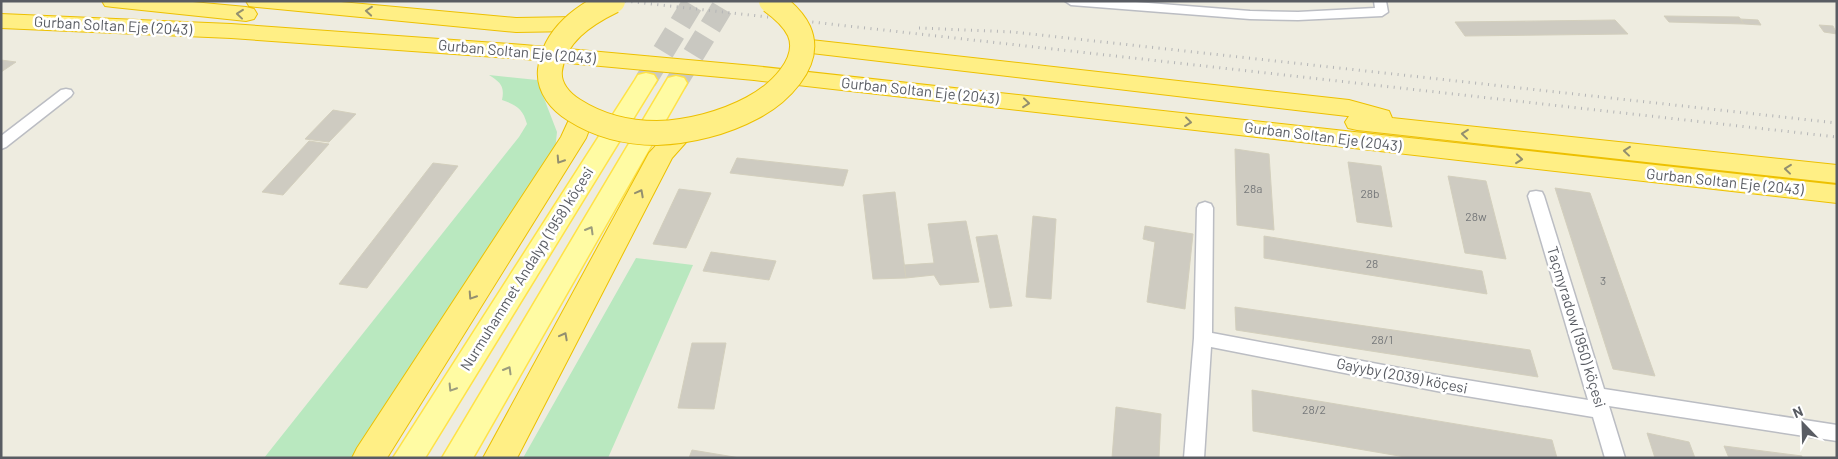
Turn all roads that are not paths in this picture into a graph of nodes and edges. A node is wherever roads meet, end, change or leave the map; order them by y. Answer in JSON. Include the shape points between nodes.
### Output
{"nodes":[{"id":1,"x":113,"y":1,"type":"edge"},
{"id":2,"x":257,"y":1,"type":"edge"},
{"id":3,"x":613,"y":1,"type":"edge"},
{"id":4,"x":771,"y":1,"type":"edge"},
{"id":5,"x":1071,"y":1,"type":"edge"},
{"id":6,"x":1249,"y":1,"type":"edge"},
{"id":7,"x":1130,"y":4,"type":"edge"},
{"id":8,"x":1381,"y":7,"type":"edge"},
{"id":9,"x":1250,"y":15,"type":"junction"},
{"id":10,"x":1,"y":21,"type":"edge"},
{"id":11,"x":53,"y":22,"type":"junction"},
{"id":12,"x":575,"y":24,"type":"junction"},
{"id":13,"x":802,"y":46,"type":"junction"},
{"id":14,"x":549,"y":73,"type":"junction"},
{"id":15,"x":646,"y":80,"type":"tunnel mouth"},
{"id":16,"x":676,"y":83,"type":"tunnel mouth"},
{"id":17,"x":66,"y":92,"type":"dead end"},
{"id":18,"x":776,"y":92,"type":"junction"},
{"id":19,"x":582,"y":117,"type":"junction"},
{"id":20,"x":685,"y":130,"type":"junction"},
{"id":21,"x":1430,"y":140,"type":"junction"},
{"id":22,"x":1,"y":144,"type":"edge"},
{"id":23,"x":1837,"y":174,"type":"edge"},
{"id":24,"x":1837,"y":194,"type":"edge"},
{"id":25,"x":1536,"y":196,"type":"dead end"},
{"id":26,"x":1205,"y":208,"type":"dead end"},
{"id":27,"x":1203,"y":338,"type":"junction"},
{"id":28,"x":1600,"y":403,"type":"junction"},
{"id":29,"x":1837,"y":433,"type":"edge"},
{"id":30,"x":372,"y":452,"type":"edge"},
{"id":31,"x":500,"y":457,"type":"edge"},
{"id":32,"x":408,"y":458,"type":"edge"},
{"id":33,"x":457,"y":458,"type":"edge"},
{"id":34,"x":1194,"y":458,"type":"edge"},
{"id":35,"x":1615,"y":458,"type":"edge"}],
"edges":[{"from":21,"to":1,"type":"highway","name":"Gurban Soltan Eje (2043)","one_way":true,"via":[[847,66],[354,25]]},
{"from":12,"to":2,"type":"highway","one_way":true,"via":[[516,25]]},
{"from":3,"to":12,"type":"highway","bridge":true},
{"from":4,"to":13,"type":"highway","bridge":true,"via":[[790,16],[799,31]]},
{"from":5,"to":7,"type":"street"},
{"from":6,"to":9,"type":"street"},
{"from":7,"to":9,"type":"street"},
{"from":8,"to":9,"type":"street","via":[[1298,16]]},
{"from":10,"to":11,"type":"highway","name":"Gurban Soltan Eje (2043)"},
{"from":11,"to":14,"type":"highway"},
{"from":11,"to":21,"type":"highway","name":"Gurban Soltan Eje (2043)","one_way":true,"via":[[251,32],[534,53]]},
{"from":12,"to":14,"type":"highway","bridge":true,"via":[[560,39],[551,56]]},
{"from":13,"to":18,"type":"highway","bridge":true,"via":[[796,66]]},
{"from":13,"to":21,"type":"highway","via":[[1349,108]]},
{"from":14,"to":19,"type":"highway","bridge":true,"via":[[562,102]]},
{"from":15,"to":32,"type":"main road","name":"Nurmuhammet Andalyp (1958) köçesi","one_way":true},
{"from":33,"to":16,"type":"main road","name":"Nurmuhammet Andalyp (1958) köçesi","one_way":true},
{"from":17,"to":22,"type":"street"},
{"from":18,"to":20,"type":"highway","bridge":true,"via":[[752,108],[718,122]]},
{"from":18,"to":21,"type":"highway","via":[[1360,156]]},
{"from":19,"to":20,"type":"highway","bridge":true,"via":[[610,127],[642,132]]},
{"from":19,"to":30,"type":"highway","one_way":true,"via":[[574,138]]},
{"from":31,"to":20,"type":"highway","one_way":true,"via":[[662,153]]},
{"from":23,"to":21,"type":"highway","name":"Gurban Soltan Eje (2043)","one_way":true},
{"from":21,"to":24,"type":"highway","name":"Gurban Soltan Eje (2043)","one_way":true},
{"from":25,"to":28,"type":"street","name":"Taçmyradow (1950) köçesi"},
{"from":26,"to":27,"type":"street"},
{"from":27,"to":28,"type":"street","name":"Gaýyby (2039) köçesi","via":[[1442,384]]},
{"from":27,"to":34,"type":"street"},
{"from":28,"to":29,"type":"street","name":"Gaýyby (2039) köçesi"},
{"from":28,"to":35,"type":"street","name":"Taçmyradow (1950) köçesi"}]}
